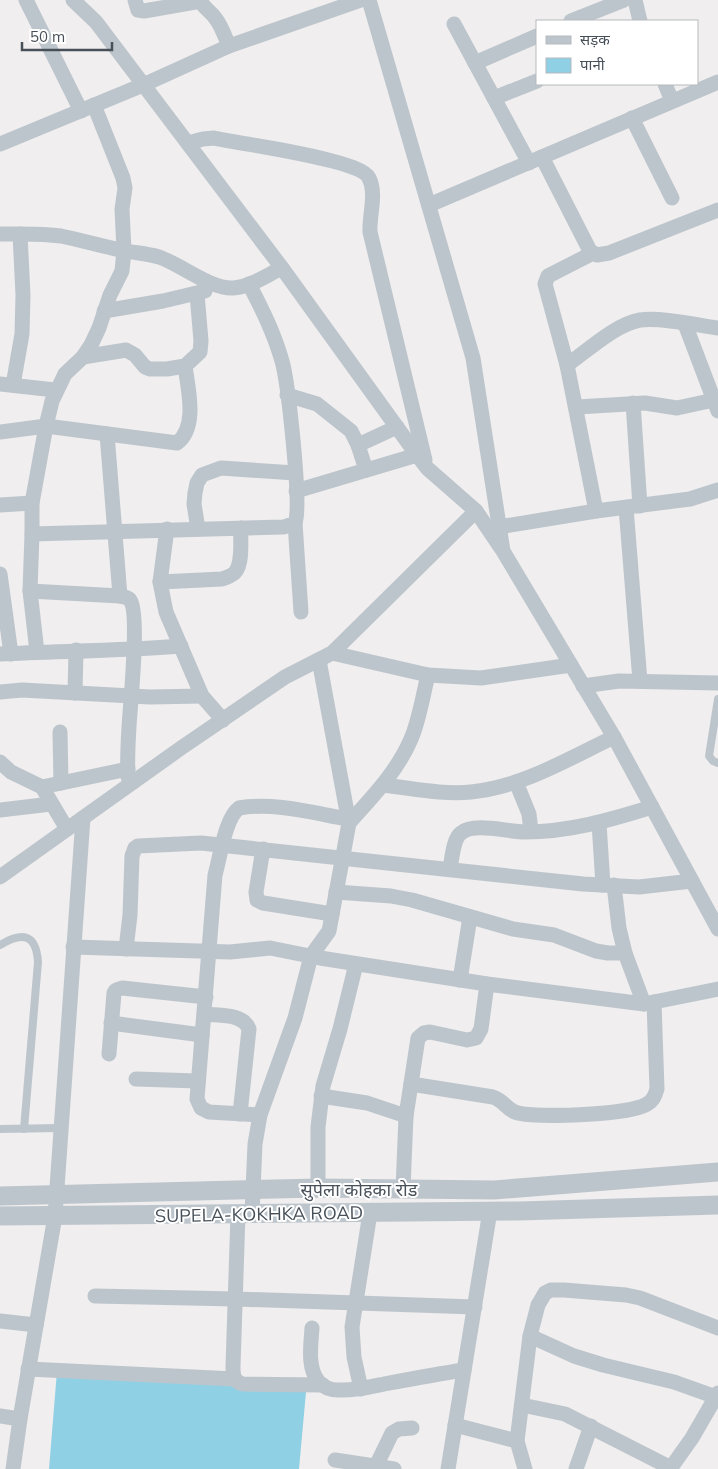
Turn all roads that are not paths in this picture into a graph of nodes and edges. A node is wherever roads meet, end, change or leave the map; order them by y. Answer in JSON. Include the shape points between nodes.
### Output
{"nodes":[{"id":1,"x":26,"y":0,"type":"edge"},
{"id":2,"x":135,"y":0,"type":"edge"},
{"id":3,"x":201,"y":0,"type":"edge"},
{"id":4,"x":361,"y":0,"type":"edge"},
{"id":5,"x":370,"y":0,"type":"edge"},
{"id":6,"x":624,"y":0,"type":"edge"},
{"id":7,"x":635,"y":0,"type":"edge"},
{"id":8,"x":81,"y":2,"type":"edge"},
{"id":9,"x":574,"y":20,"type":"edge"},
{"id":10,"x":640,"y":20,"type":"edge"},
{"id":11,"x":454,"y":24,"type":"dead end"},
{"id":12,"x":536,"y":36,"type":"edge"},
{"id":13,"x":229,"y":46,"type":"junction"},
{"id":14,"x":475,"y":63,"type":"junction"},
{"id":15,"x":536,"y":81,"type":"edge"},
{"id":16,"x":718,"y":82,"type":"edge"},
{"id":17,"x":143,"y":85,"type":"junction"},
{"id":18,"x":665,"y":85,"type":"edge"},
{"id":19,"x":494,"y":98,"type":"junction"},
{"id":20,"x":672,"y":101,"type":"junction"},
{"id":21,"x":87,"y":108,"type":"junction"},
{"id":22,"x":632,"y":118,"type":"junction"},
{"id":23,"x":188,"y":143,"type":"junction"},
{"id":24,"x":0,"y":144,"type":"edge"},
{"id":25,"x":536,"y":160,"type":"junction"},
{"id":26,"x":672,"y":198,"type":"dead end"},
{"id":27,"x":429,"y":205,"type":"junction"},
{"id":28,"x":718,"y":210,"type":"edge"},
{"id":29,"x":0,"y":234,"type":"edge"},
{"id":30,"x":20,"y":234,"type":"junction"},
{"id":31,"x":124,"y":251,"type":"junction"},
{"id":32,"x":593,"y":254,"type":"junction"},
{"id":33,"x":282,"y":268,"type":"junction"},
{"id":34,"x":249,"y":284,"type":"junction"},
{"id":35,"x":220,"y":286,"type":"junction"},
{"id":36,"x":197,"y":294,"type":"junction"},
{"id":37,"x":104,"y":311,"type":"junction"},
{"id":38,"x":685,"y":324,"type":"junction"},
{"id":39,"x":718,"y":328,"type":"edge"},
{"id":40,"x":83,"y":356,"type":"junction"},
{"id":41,"x":567,"y":365,"type":"junction"},
{"id":42,"x":185,"y":366,"type":"junction"},
{"id":43,"x":6,"y":385,"type":"edge"},
{"id":44,"x":55,"y":390,"type":"junction"},
{"id":45,"x":287,"y":394,"type":"junction"},
{"id":46,"x":633,"y":403,"type":"junction"},
{"id":47,"x":716,"y":405,"type":"edge"},
{"id":48,"x":577,"y":407,"type":"junction"},
{"id":49,"x":46,"y":426,"type":"junction"},
{"id":50,"x":397,"y":427,"type":"junction"},
{"id":51,"x":0,"y":432,"type":"edge"},
{"id":52,"x":107,"y":434,"type":"junction"},
{"id":53,"x":358,"y":445,"type":"junction"},
{"id":54,"x":418,"y":455,"type":"junction"},
{"id":55,"x":427,"y":468,"type":"junction"},
{"id":56,"x":366,"y":470,"type":"junction"},
{"id":57,"x":295,"y":473,"type":"junction"},
{"id":58,"x":296,"y":490,"type":"junction"},
{"id":59,"x":718,"y":490,"type":"edge"},
{"id":60,"x":32,"y":503,"type":"junction"},
{"id":61,"x":0,"y":505,"type":"edge"},
{"id":62,"x":633,"y":507,"type":"junction"},
{"id":63,"x":476,"y":511,"type":"junction"},
{"id":64,"x":596,"y":511,"type":"junction"},
{"id":65,"x":295,"y":523,"type":"junction"},
{"id":66,"x":499,"y":527,"type":"junction"},
{"id":67,"x":241,"y":528,"type":"junction"},
{"id":68,"x":167,"y":529,"type":"junction"},
{"id":69,"x":198,"y":529,"type":"junction"},
{"id":70,"x":114,"y":532,"type":"junction"},
{"id":71,"x":32,"y":534,"type":"junction"},
{"id":72,"x":503,"y":551,"type":"junction"},
{"id":73,"x":0,"y":574,"type":"edge"},
{"id":74,"x":160,"y":582,"type":"junction"},
{"id":75,"x":30,"y":591,"type":"junction"},
{"id":76,"x":120,"y":596,"type":"junction"},
{"id":77,"x":301,"y":612,"type":"dead end"},
{"id":78,"x":181,"y":646,"type":"junction"},
{"id":79,"x":76,"y":650,"type":"junction"},
{"id":80,"x":134,"y":650,"type":"junction"},
{"id":81,"x":37,"y":652,"type":"junction"},
{"id":82,"x":5,"y":654,"type":"edge"},
{"id":83,"x":326,"y":656,"type":"junction"},
{"id":84,"x":571,"y":665,"type":"junction"},
{"id":85,"x":428,"y":676,"type":"junction"},
{"id":86,"x":640,"y":681,"type":"junction"},
{"id":87,"x":718,"y":683,"type":"edge"},
{"id":88,"x":583,"y":686,"type":"junction"},
{"id":89,"x":0,"y":692,"type":"edge"},
{"id":90,"x":76,"y":693,"type":"junction"},
{"id":91,"x":132,"y":696,"type":"junction"},
{"id":92,"x":202,"y":696,"type":"junction"},
{"id":93,"x":718,"y":699,"type":"edge"},
{"id":94,"x":223,"y":720,"type":"junction"},
{"id":95,"x":60,"y":732,"type":"dead end"},
{"id":96,"x":614,"y":737,"type":"junction"},
{"id":97,"x":0,"y":762,"type":"edge"},
{"id":98,"x":718,"y":763,"type":"edge"},
{"id":99,"x":130,"y":776,"type":"junction"},
{"id":100,"x":516,"y":782,"type":"junction"},
{"id":101,"x":61,"y":783,"type":"junction"},
{"id":102,"x":383,"y":785,"type":"junction"},
{"id":103,"x":42,"y":787,"type":"junction"},
{"id":104,"x":51,"y":804,"type":"junction"},
{"id":105,"x":652,"y":807,"type":"junction"},
{"id":106,"x":0,"y":810,"type":"edge"},
{"id":107,"x":83,"y":818,"type":"junction"},
{"id":108,"x":348,"y":821,"type":"junction"},
{"id":109,"x":599,"y":823,"type":"junction"},
{"id":110,"x":67,"y":829,"type":"junction"},
{"id":111,"x":531,"y":831,"type":"junction"},
{"id":112,"x":223,"y":844,"type":"junction"},
{"id":113,"x":263,"y":849,"type":"junction"},
{"id":114,"x":342,"y":858,"type":"junction"},
{"id":115,"x":450,"y":869,"type":"junction"},
{"id":116,"x":0,"y":877,"type":"edge"},
{"id":117,"x":692,"y":881,"type":"junction"},
{"id":118,"x":608,"y":885,"type":"junction"},
{"id":119,"x":336,"y":892,"type":"junction"},
{"id":120,"x":332,"y":914,"type":"junction"},
{"id":121,"x":470,"y":917,"type":"junction"},
{"id":122,"x":718,"y":930,"type":"edge"},
{"id":123,"x":0,"y":945,"type":"edge"},
{"id":124,"x":73,"y":948,"type":"junction"},
{"id":125,"x":126,"y":949,"type":"junction"},
{"id":126,"x":210,"y":952,"type":"junction"},
{"id":127,"x":625,"y":952,"type":"junction"},
{"id":128,"x":311,"y":956,"type":"junction"},
{"id":129,"x":356,"y":964,"type":"junction"},
{"id":130,"x":460,"y":980,"type":"junction"},
{"id":131,"x":487,"y":984,"type":"junction"},
{"id":132,"x":718,"y":989,"type":"edge"},
{"id":133,"x":206,"y":996,"type":"junction"},
{"id":134,"x":649,"y":1003,"type":"junction"},
{"id":135,"x":204,"y":1014,"type":"junction"},
{"id":136,"x":111,"y":1023,"type":"junction"},
{"id":137,"x":202,"y":1035,"type":"junction"},
{"id":138,"x":109,"y":1054,"type":"dead end"},
{"id":139,"x":136,"y":1079,"type":"dead end"},
{"id":140,"x":198,"y":1081,"type":"junction"},
{"id":141,"x":411,"y":1084,"type":"junction"},
{"id":142,"x":321,"y":1096,"type":"junction"},
{"id":143,"x":240,"y":1114,"type":"junction"},
{"id":144,"x":260,"y":1115,"type":"junction"},
{"id":145,"x":406,"y":1116,"type":"junction"},
{"id":146,"x":60,"y":1128,"type":"junction"},
{"id":147,"x":0,"y":1129,"type":"edge"},
{"id":148,"x":24,"y":1129,"type":"junction"},
{"id":149,"x":718,"y":1172,"type":"edge"},
{"id":150,"x":318,"y":1188,"type":"junction"},
{"id":151,"x":403,"y":1188,"type":"junction"},
{"id":152,"x":253,"y":1190,"type":"junction"},
{"id":153,"x":56,"y":1195,"type":"junction"},
{"id":154,"x":0,"y":1196,"type":"edge"},
{"id":155,"x":718,"y":1205,"type":"edge"},
{"id":156,"x":490,"y":1212,"type":"junction"},
{"id":157,"x":370,"y":1213,"type":"junction"},
{"id":158,"x":245,"y":1214,"type":"junction"},
{"id":159,"x":0,"y":1216,"type":"edge"},
{"id":160,"x":55,"y":1216,"type":"junction"},
{"id":161,"x":95,"y":1296,"type":"dead end"},
{"id":162,"x":236,"y":1299,"type":"junction"},
{"id":163,"x":356,"y":1302,"type":"junction"},
{"id":164,"x":475,"y":1307,"type":"junction"},
{"id":165,"x":0,"y":1321,"type":"edge"},
{"id":166,"x":36,"y":1325,"type":"junction"},
{"id":167,"x":312,"y":1328,"type":"dead end"},
{"id":168,"x":718,"y":1328,"type":"edge"},
{"id":169,"x":530,"y":1336,"type":"junction"},
{"id":170,"x":28,"y":1369,"type":"junction"},
{"id":171,"x":464,"y":1370,"type":"junction"},
{"id":172,"x":235,"y":1379,"type":"junction"},
{"id":173,"x":323,"y":1385,"type":"junction"},
{"id":174,"x":360,"y":1389,"type":"junction"},
{"id":175,"x":717,"y":1395,"type":"edge"},
{"id":176,"x":522,"y":1405,"type":"junction"},
{"id":177,"x":0,"y":1416,"type":"edge"},
{"id":178,"x":20,"y":1419,"type":"junction"},
{"id":179,"x":456,"y":1425,"type":"junction"},
{"id":180,"x":591,"y":1426,"type":"junction"},
{"id":181,"x":412,"y":1428,"type":"dead end"},
{"id":182,"x":517,"y":1441,"type":"junction"},
{"id":183,"x":335,"y":1460,"type":"dead end"},
{"id":184,"x":376,"y":1466,"type":"junction"},
{"id":185,"x":671,"y":1468,"type":"edge"},
{"id":186,"x":13,"y":1469,"type":"edge"},
{"id":187,"x":394,"y":1469,"type":"edge"},
{"id":188,"x":448,"y":1469,"type":"edge"},
{"id":189,"x":525,"y":1469,"type":"edge"},
{"id":190,"x":576,"y":1469,"type":"edge"}],
"edges":[{"from":1,"to":21,"type":"street"},
{"from":2,"to":3,"type":"street","via":[[138,10],[144,11]]},
{"from":3,"to":13,"type":"street","via":[[204,8],[218,22]]},
{"from":4,"to":13,"type":"street"},
{"from":5,"to":27,"type":"street"},
{"from":6,"to":9,"type":"street"},
{"from":7,"to":10,"type":"street"},
{"from":8,"to":17,"type":"street"},
{"from":11,"to":14,"type":"street"},
{"from":12,"to":14,"type":"street"},
{"from":13,"to":17,"type":"street"},
{"from":14,"to":19,"type":"street"},
{"from":15,"to":19,"type":"street"},
{"from":16,"to":20,"type":"street"},
{"from":17,"to":21,"type":"street"},
{"from":17,"to":23,"type":"street"},
{"from":18,"to":20,"type":"street"},
{"from":19,"to":25,"type":"street"},
{"from":20,"to":22,"type":"street"},
{"from":21,"to":24,"type":"street"},
{"from":21,"to":31,"type":"street","via":[[123,178]]},
{"from":22,"to":25,"type":"street"},
{"from":22,"to":26,"type":"street"},
{"from":23,"to":33,"type":"street"},
{"from":23,"to":55,"type":"street","via":[[214,138],[315,157],[365,173],[372,199],[370,232]]},
{"from":25,"to":27,"type":"street"},
{"from":25,"to":32,"type":"street"},
{"from":27,"to":66,"type":"street","via":[[473,358]]},
{"from":28,"to":32,"type":"street","via":[[609,253]]},
{"from":29,"to":30,"type":"street"},
{"from":30,"to":31,"type":"street","via":[[61,236]]},
{"from":30,"to":43,"type":"street","via":[[22,334]]},
{"from":31,"to":35,"type":"street","via":[[160,258]]},
{"from":31,"to":37,"type":"street","via":[[122,271]]},
{"from":32,"to":41,"type":"street","via":[[548,276],[544,284]]},
{"from":33,"to":34,"type":"street"},
{"from":33,"to":50,"type":"street"},
{"from":34,"to":35,"type":"street","via":[[233,288]]},
{"from":34,"to":45,"type":"street","via":[[272,330]]},
{"from":35,"to":36,"type":"street"},
{"from":36,"to":37,"type":"street"},
{"from":36,"to":42,"type":"street","via":[[200,352]]},
{"from":37,"to":40,"type":"street","via":[[99,328]]},
{"from":38,"to":39,"type":"street"},
{"from":38,"to":41,"type":"street","via":[[640,320],[610,334]]},
{"from":38,"to":47,"type":"street"},
{"from":40,"to":42,"type":"street","via":[[126,350],[150,369]]},
{"from":40,"to":44,"type":"street"},
{"from":41,"to":48,"type":"street"},
{"from":42,"to":52,"type":"street","via":[[189,418],[183,438],[177,443],[168,443]]},
{"from":43,"to":44,"type":"street"},
{"from":44,"to":49,"type":"street"},
{"from":45,"to":53,"type":"street","via":[[317,404],[351,432]]},
{"from":45,"to":57,"type":"street"},
{"from":46,"to":47,"type":"street","via":[[677,408]]},
{"from":46,"to":48,"type":"street"},
{"from":46,"to":62,"type":"street"},
{"from":48,"to":64,"type":"street"},
{"from":49,"to":51,"type":"street"},
{"from":49,"to":52,"type":"street"},
{"from":49,"to":60,"type":"street"},
{"from":50,"to":53,"type":"street"},
{"from":50,"to":54,"type":"street"},
{"from":52,"to":70,"type":"street"},
{"from":53,"to":56,"type":"street"},
{"from":54,"to":55,"type":"street"},
{"from":54,"to":56,"type":"street"},
{"from":55,"to":63,"type":"street"},
{"from":56,"to":58,"type":"street"},
{"from":57,"to":58,"type":"street"},
{"from":57,"to":69,"type":"street","via":[[221,468],[202,475],[194,493]]},
{"from":58,"to":65,"type":"street","via":[[298,510]]},
{"from":59,"to":62,"type":"street","via":[[690,499]]},
{"from":60,"to":61,"type":"street"},
{"from":60,"to":71,"type":"street"},
{"from":62,"to":64,"type":"street"},
{"from":62,"to":86,"type":"street"},
{"from":63,"to":72,"type":"street"},
{"from":63,"to":83,"type":"street"},
{"from":64,"to":66,"type":"street"},
{"from":65,"to":67,"type":"street","via":[[284,527]]},
{"from":65,"to":77,"type":"street"},
{"from":66,"to":72,"type":"street"},
{"from":67,"to":69,"type":"street"},
{"from":67,"to":74,"type":"street","via":[[239,560],[231,576]]},
{"from":68,"to":69,"type":"street"},
{"from":68,"to":70,"type":"street"},
{"from":68,"to":74,"type":"street"},
{"from":70,"to":71,"type":"street"},
{"from":70,"to":76,"type":"street"},
{"from":71,"to":75,"type":"street"},
{"from":72,"to":84,"type":"street"},
{"from":73,"to":82,"type":"street"},
{"from":74,"to":78,"type":"street","via":[[166,612]]},
{"from":75,"to":76,"type":"street"},
{"from":75,"to":81,"type":"street"},
{"from":76,"to":80,"type":"street","via":[[130,599],[133,609]]},
{"from":78,"to":80,"type":"street"},
{"from":78,"to":92,"type":"street"},
{"from":79,"to":80,"type":"street"},
{"from":79,"to":81,"type":"street"},
{"from":79,"to":90,"type":"street"},
{"from":80,"to":91,"type":"street"},
{"from":81,"to":82,"type":"street"},
{"from":83,"to":85,"type":"street"},
{"from":83,"to":94,"type":"street","via":[[286,677]]},
{"from":83,"to":108,"type":"street"},
{"from":84,"to":85,"type":"street","via":[[480,678]]},
{"from":84,"to":88,"type":"street"},
{"from":85,"to":102,"type":"street","via":[[412,738]]},
{"from":86,"to":87,"type":"street"},
{"from":86,"to":88,"type":"street"},
{"from":88,"to":96,"type":"street"},
{"from":89,"to":90,"type":"street"},
{"from":90,"to":91,"type":"street"},
{"from":91,"to":92,"type":"street"},
{"from":91,"to":99,"type":"street"},
{"from":92,"to":94,"type":"street"},
{"from":93,"to":98,"type":"lane","via":[[709,756]]},
{"from":94,"to":99,"type":"street"},
{"from":95,"to":101,"type":"street"},
{"from":96,"to":100,"type":"street"},
{"from":96,"to":105,"type":"street"},
{"from":97,"to":103,"type":"street"},
{"from":99,"to":101,"type":"street"},
{"from":99,"to":107,"type":"street"},
{"from":100,"to":102,"type":"street","via":[[470,792]]},
{"from":100,"to":111,"type":"street","via":[[529,814]]},
{"from":101,"to":103,"type":"street"},
{"from":102,"to":108,"type":"street"},
{"from":103,"to":104,"type":"street"},
{"from":104,"to":106,"type":"street"},
{"from":104,"to":110,"type":"street"},
{"from":105,"to":109,"type":"street"},
{"from":105,"to":117,"type":"street"},
{"from":107,"to":110,"type":"street"},
{"from":107,"to":124,"type":"street"},
{"from":108,"to":112,"type":"street","via":[[286,809],[239,808],[232,815]]},
{"from":108,"to":114,"type":"street"},
{"from":109,"to":111,"type":"street"},
{"from":109,"to":118,"type":"street"},
{"from":110,"to":116,"type":"street"},
{"from":111,"to":115,"type":"street","via":[[466,830],[457,838]]},
{"from":112,"to":113,"type":"street"},
{"from":112,"to":125,"type":"street","via":[[135,848]]},
{"from":112,"to":126,"type":"street","via":[[216,875]]},
{"from":113,"to":114,"type":"street"},
{"from":113,"to":120,"type":"street","via":[[257,900]]},
{"from":114,"to":115,"type":"street"},
{"from":114,"to":119,"type":"street"},
{"from":115,"to":118,"type":"street"},
{"from":117,"to":118,"type":"street","via":[[639,887]]},
{"from":117,"to":122,"type":"street"},
{"from":118,"to":127,"type":"street"},
{"from":119,"to":120,"type":"street"},
{"from":119,"to":121,"type":"street","via":[[398,897]]},
{"from":120,"to":128,"type":"street","via":[[329,931]]},
{"from":121,"to":127,"type":"street","via":[[513,929],[554,935],[596,951]]},
{"from":121,"to":130,"type":"street"},
{"from":123,"to":148,"type":"lane","via":[[22,936],[31,942],[37,954]]},
{"from":124,"to":125,"type":"street"},
{"from":124,"to":146,"type":"street"},
{"from":125,"to":126,"type":"street"},
{"from":126,"to":128,"type":"street","via":[[270,948]]},
{"from":126,"to":133,"type":"street"},
{"from":127,"to":134,"type":"street"},
{"from":128,"to":129,"type":"street"},
{"from":128,"to":144,"type":"street","via":[[295,1018]]},
{"from":129,"to":130,"type":"street"},
{"from":129,"to":142,"type":"street"},
{"from":130,"to":131,"type":"street"},
{"from":131,"to":134,"type":"street"},
{"from":131,"to":141,"type":"street","via":[[479,1034],[472,1039],[430,1032],[420,1036]]},
{"from":132,"to":134,"type":"street"},
{"from":133,"to":135,"type":"street"},
{"from":133,"to":136,"type":"street","via":[[119,989],[114,993]]},
{"from":134,"to":141,"type":"street","via":[[657,1089],[652,1101],[637,1109],[559,1115],[518,1114],[493,1097]]},
{"from":135,"to":137,"type":"street"},
{"from":135,"to":143,"type":"street","via":[[240,1018],[247,1023]]},
{"from":136,"to":137,"type":"street"},
{"from":136,"to":138,"type":"street"},
{"from":137,"to":140,"type":"street"},
{"from":139,"to":140,"type":"street"},
{"from":140,"to":143,"type":"street","via":[[200,1108],[209,1112]]},
{"from":141,"to":145,"type":"street"},
{"from":142,"to":145,"type":"street","via":[[367,1103]]},
{"from":142,"to":150,"type":"street"},
{"from":143,"to":144,"type":"street"},
{"from":144,"to":152,"type":"street"},
{"from":145,"to":151,"type":"street"},
{"from":146,"to":148,"type":"lane"},
{"from":146,"to":153,"type":"street"},
{"from":147,"to":148,"type":"lane"},
{"from":149,"to":151,"type":"street","name":"सुपेला कोहका रोड","via":[[494,1190]]},
{"from":150,"to":151,"type":"street","name":"सुपेला कोहका रोड"},
{"from":150,"to":152,"type":"street","name":"सुपेला कोहका रोड"},
{"from":152,"to":153,"type":"street","name":"सुपेला कोहका रोड"},
{"from":152,"to":158,"type":"street"},
{"from":153,"to":154,"type":"street","name":"सुपेला कोहका रोड"},
{"from":153,"to":160,"type":"street"},
{"from":155,"to":156,"type":"street","name":"SUPELA-KOKHKA ROAD"},
{"from":156,"to":157,"type":"street","name":"SUPELA-KOKHKA ROAD"},
{"from":156,"to":164,"type":"street"},
{"from":157,"to":158,"type":"street","name":"SUPELA-KOKHKA ROAD"},
{"from":157,"to":163,"type":"street"},
{"from":158,"to":160,"type":"street","name":"SUPELA-KOKHKA ROAD"},
{"from":158,"to":162,"type":"street"},
{"from":159,"to":160,"type":"street","name":"SUPELA-KOKHKA ROAD"},
{"from":160,"to":166,"type":"street"},
{"from":161,"to":162,"type":"street"},
{"from":162,"to":163,"type":"street"},
{"from":162,"to":172,"type":"street","via":[[232,1366]]},
{"from":163,"to":164,"type":"street"},
{"from":163,"to":174,"type":"street","via":[[352,1341]]},
{"from":164,"to":171,"type":"street"},
{"from":165,"to":166,"type":"street"},
{"from":166,"to":170,"type":"street"},
{"from":167,"to":173,"type":"street","via":[[311,1362],[317,1379]]},
{"from":168,"to":169,"type":"street","via":[[633,1296],[551,1290],[541,1298]]},
{"from":169,"to":175,"type":"street","via":[[574,1356]]},
{"from":169,"to":176,"type":"street"},
{"from":170,"to":172,"type":"street"},
{"from":170,"to":178,"type":"street"},
{"from":171,"to":174,"type":"street"},
{"from":171,"to":179,"type":"street"},
{"from":172,"to":173,"type":"street","via":[[243,1384]]},
{"from":173,"to":174,"type":"street","via":[[338,1390]]},
{"from":175,"to":185,"type":"street"},
{"from":176,"to":180,"type":"street","via":[[565,1414]]},
{"from":176,"to":182,"type":"street"},
{"from":177,"to":178,"type":"street"},
{"from":178,"to":186,"type":"street"},
{"from":179,"to":182,"type":"street"},
{"from":179,"to":188,"type":"street"},
{"from":180,"to":185,"type":"street"},
{"from":180,"to":190,"type":"street"},
{"from":181,"to":184,"type":"street","via":[[392,1433]]},
{"from":182,"to":189,"type":"street"},
{"from":183,"to":184,"type":"street"},
{"from":184,"to":187,"type":"street"}]}
